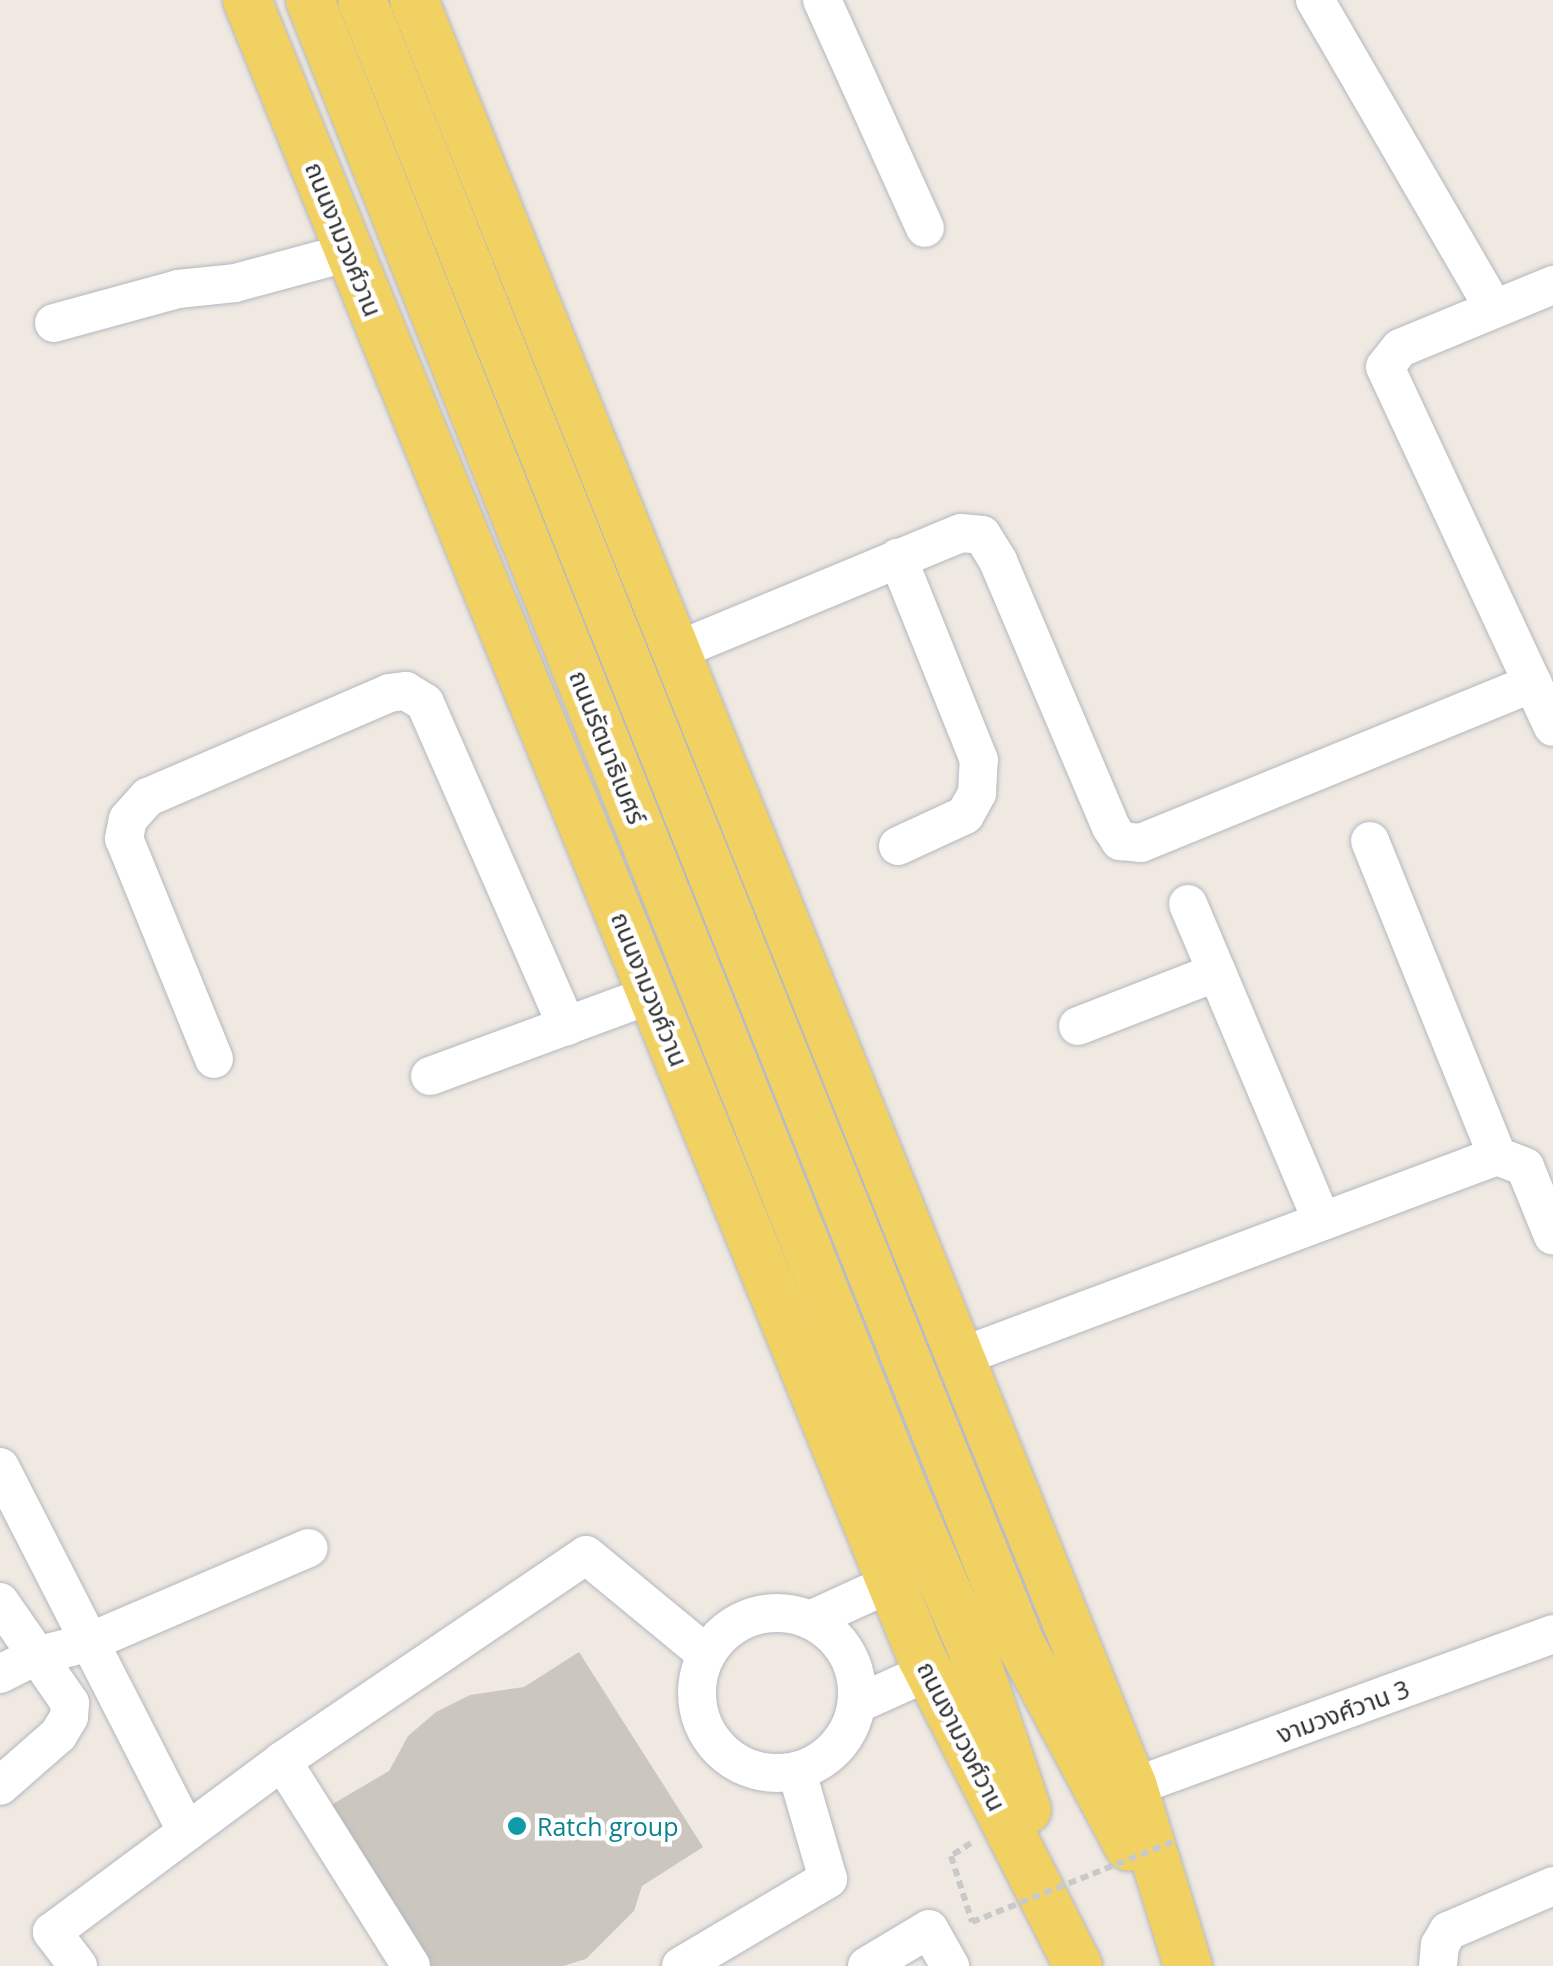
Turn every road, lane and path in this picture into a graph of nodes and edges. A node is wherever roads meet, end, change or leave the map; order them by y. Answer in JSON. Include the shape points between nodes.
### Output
{"nodes":[{"id":1,"x":310,"y":0,"type":"edge"},
{"id":2,"x":362,"y":0,"type":"edge"},
{"id":3,"x":414,"y":0,"type":"edge"},
{"id":4,"x":822,"y":0,"type":"edge"},
{"id":5,"x":1315,"y":0,"type":"edge"},
{"id":6,"x":253,"y":5,"type":"edge"},
{"id":7,"x":925,"y":228,"type":"dead end"},
{"id":8,"x":350,"y":252,"type":"junction"},
{"id":9,"x":1553,"y":285,"type":"edge"},
{"id":10,"x":1494,"y":309,"type":"junction"},
{"id":11,"x":54,"y":323,"type":"dead end"},
{"id":12,"x":898,"y":558,"type":"junction"},
{"id":13,"x":676,"y":651,"type":"junction"},
{"id":14,"x":1534,"y":683,"type":"junction"},
{"id":15,"x":1553,"y":727,"type":"edge"},
{"id":16,"x":1370,"y":841,"type":"dead end"},
{"id":17,"x":898,"y":846,"type":"dead end"},
{"id":18,"x":1188,"y":904,"type":"dead end"},
{"id":19,"x":1216,"y":972,"type":"junction"},
{"id":20,"x":653,"y":994,"type":"junction"},
{"id":21,"x":567,"y":1026,"type":"junction"},
{"id":22,"x":1078,"y":1026,"type":"dead end"},
{"id":23,"x":214,"y":1059,"type":"dead end"},
{"id":24,"x":430,"y":1076,"type":"dead end"},
{"id":25,"x":1496,"y":1156,"type":"junction"},
{"id":26,"x":1322,"y":1222,"type":"junction"},
{"id":27,"x":1553,"y":1236,"type":"edge"},
{"id":28,"x":960,"y":1357,"type":"junction"},
{"id":29,"x":0,"y":1467,"type":"edge"},
{"id":30,"x":906,"y":1494,"type":"joint"},
{"id":31,"x":309,"y":1548,"type":"dead end"},
{"id":32,"x":891,"y":1583,"type":"junction"},
{"id":33,"x":0,"y":1602,"type":"edge"},
{"id":34,"x":810,"y":1620,"type":"junction"},
{"id":35,"x":1553,"y":1634,"type":"edge"},
{"id":36,"x":87,"y":1643,"type":"junction"},
{"id":37,"x":706,"y":1654,"type":"junction"},
{"id":38,"x":36,"y":1656,"type":"junction"},
{"id":39,"x":930,"y":1671,"type":"junction"},
{"id":40,"x":0,"y":1674,"type":"edge"},
{"id":41,"x":856,"y":1704,"type":"junction"},
{"id":42,"x":282,"y":1761,"type":"junction"},
{"id":43,"x":797,"y":1772,"type":"junction"},
{"id":44,"x":0,"y":1786,"type":"edge"},
{"id":45,"x":1133,"y":1787,"type":"junction"},
{"id":46,"x":186,"y":1830,"type":"junction"},
{"id":47,"x":1177,"y":1840,"type":"dead end"},
{"id":48,"x":950,"y":1856,"type":"dead end"},
{"id":49,"x":1553,"y":1886,"type":"edge"},
{"id":50,"x":1181,"y":1949,"type":"edge"},
{"id":51,"x":78,"y":1966,"type":"edge"},
{"id":52,"x":411,"y":1966,"type":"edge"},
{"id":53,"x":680,"y":1966,"type":"edge"},
{"id":54,"x":867,"y":1966,"type":"edge"},
{"id":55,"x":950,"y":1966,"type":"edge"},
{"id":56,"x":1079,"y":1966,"type":"edge"},
{"id":57,"x":1438,"y":1966,"type":"edge"}],
"edges":[{"from":1,"to":30,"type":"main road","name":"ถนนรัตนาธิเบศร์"},
{"from":2,"to":50,"type":"main road","name":"ถนนรัตนาธิเบศร์","via":[[1020,1644]]},
{"from":3,"to":13,"type":"main road"},
{"from":4,"to":7,"type":"street"},
{"from":5,"to":10,"type":"street"},
{"from":6,"to":8,"type":"main road","name":"ถนนงามวงศ์วาน"},
{"from":8,"to":11,"type":"street"},
{"from":8,"to":20,"type":"main road","name":"ถนนงามวงศ์วาน"},
{"from":9,"to":10,"type":"street"},
{"from":10,"to":14,"type":"street","via":[[1400,348],[1385,367]]},
{"from":12,"to":13,"type":"street"},
{"from":12,"to":14,"type":"street","via":[[961,533],[982,534],[1120,842],[1142,843]]},
{"from":12,"to":17,"type":"street","via":[[979,760],[977,793],[965,814]]},
{"from":13,"to":28,"type":"main road"},
{"from":14,"to":15,"type":"street"},
{"from":16,"to":25,"type":"street"},
{"from":18,"to":19,"type":"street"},
{"from":19,"to":22,"type":"street"},
{"from":19,"to":26,"type":"street"},
{"from":20,"to":21,"type":"street"},
{"from":20,"to":32,"type":"main road","name":"ถนนงามวงศ์วาน"},
{"from":21,"to":23,"type":"street","via":[[425,702],[406,691],[148,798],[128,818],[124,839]]},
{"from":21,"to":24,"type":"street"},
{"from":25,"to":26,"type":"street"},
{"from":25,"to":27,"type":"street","via":[[1526,1167]]},
{"from":26,"to":28,"type":"street"},
{"from":28,"to":45,"type":"main road"},
{"from":29,"to":36,"type":"street"},
{"from":30,"to":56,"type":"main road","name":"ถนนงามวงศ์วาน","via":[[972,1650]]},
{"from":31,"to":36,"type":"street"},
{"from":32,"to":34,"type":"street"},
{"from":32,"to":39,"type":"main road","name":"ถนนงามวงศ์วาน"},
{"from":33,"to":38,"type":"street"},
{"from":34,"to":37,"type":"street","via":[[771,1612],[745,1618]]},
{"from":34,"to":41,"type":"street","via":[[842,1644],[854,1668]]},
{"from":35,"to":45,"type":"street","name":"งามวงศ์วาน 3"},
{"from":36,"to":38,"type":"street"},
{"from":36,"to":46,"type":"street"},
{"from":37,"to":42,"type":"street","via":[[586,1555]]},
{"from":37,"to":43,"type":"street","via":[[697,1706],[722,1753],[770,1774]]},
{"from":38,"to":40,"type":"street"},
{"from":38,"to":44,"type":"street","via":[[70,1703],[69,1718]]},
{"from":39,"to":41,"type":"street"},
{"from":39,"to":56,"type":"main road","name":"ถนนงามวงศ์วาน"},
{"from":41,"to":43,"type":"street","via":[[841,1744]]},
{"from":42,"to":46,"type":"street"},
{"from":42,"to":52,"type":"street"},
{"from":43,"to":53,"type":"street","via":[[828,1879]]},
{"from":45,"to":50,"type":"main road"},
{"from":46,"to":51,"type":"street","via":[[52,1932]]},
{"from":47,"to":48,"type":"path","bridge":true,"via":[[972,1922]]},
{"from":49,"to":57,"type":"street","via":[[1448,1930]]},
{"from":54,"to":55,"type":"street","via":[[929,1929]]}]}
